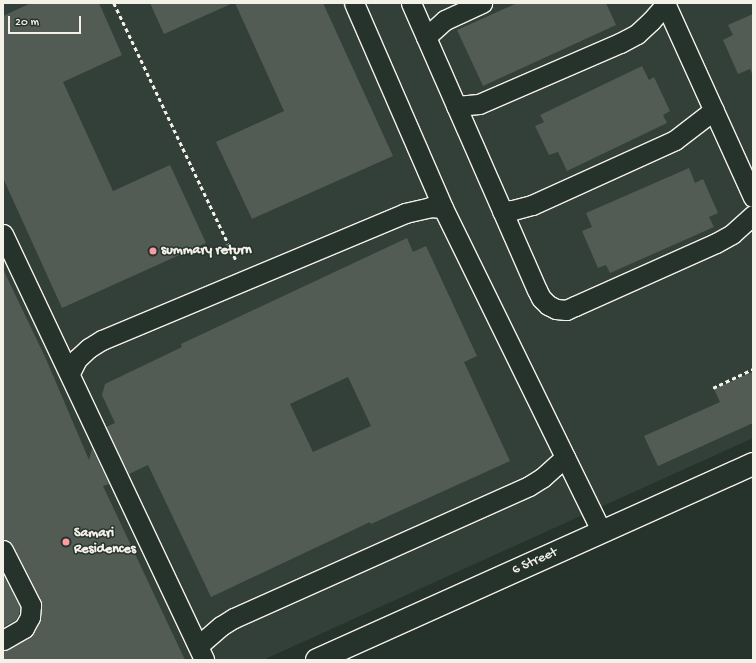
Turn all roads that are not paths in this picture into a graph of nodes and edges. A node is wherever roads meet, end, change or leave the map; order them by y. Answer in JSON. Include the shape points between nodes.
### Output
{"nodes":[{"id":1,"x":354,"y":3,"type":"edge"},
{"id":2,"x":411,"y":3,"type":"edge"},
{"id":3,"x":482,"y":3,"type":"edge"},
{"id":4,"x":665,"y":4,"type":"edge"},
{"id":5,"x":426,"y":37,"type":"junction"},
{"id":6,"x":456,"y":106,"type":"junction"},
{"id":7,"x":714,"y":110,"type":"junction"},
{"id":8,"x":753,"y":197,"type":"edge"},
{"id":9,"x":443,"y":208,"type":"junction"},
{"id":10,"x":502,"y":211,"type":"junction"},
{"id":11,"x":753,"y":215,"type":"edge"},
{"id":12,"x":3,"y":234,"type":"edge"},
{"id":13,"x":70,"y":373,"type":"junction"},
{"id":14,"x":565,"y":457,"type":"junction"},
{"id":15,"x":753,"y":464,"type":"edge"},
{"id":16,"x":602,"y":532,"type":"junction"},
{"id":17,"x":3,"y":550,"type":"edge"},
{"id":18,"x":3,"y":640,"type":"edge"},
{"id":19,"x":201,"y":653,"type":"edge"},
{"id":20,"x":317,"y":660,"type":"edge"}],
"edges":[{"from":1,"to":9,"type":"street"},
{"from":2,"to":5,"type":"street"},
{"from":3,"to":5,"type":"street","via":[[445,20]]},
{"from":4,"to":6,"type":"street","via":[[637,34],[620,44],[479,104]]},
{"from":4,"to":7,"type":"street"},
{"from":5,"to":6,"type":"street"},
{"from":6,"to":10,"type":"street"},
{"from":7,"to":8,"type":"street"},
{"from":7,"to":10,"type":"street","via":[[675,140],[532,205],[518,210]]},
{"from":9,"to":13,"type":"street","via":[[424,208],[405,213],[102,340],[77,359]]},
{"from":9,"to":14,"type":"street"},
{"from":10,"to":11,"type":"street","via":[[542,298],[556,309],[566,310],[716,243],[732,234]]},
{"from":12,"to":13,"type":"street"},
{"from":13,"to":19,"type":"street"},
{"from":14,"to":16,"type":"street"},
{"from":14,"to":19,"type":"street","via":[[529,486],[234,618],[221,626]]},
{"from":15,"to":16,"type":"street","name":"6 Street"},
{"from":16,"to":20,"type":"street","name":"6 Street"},
{"from":17,"to":18,"type":"street","via":[[31,605],[30,617],[24,628]]}]}
